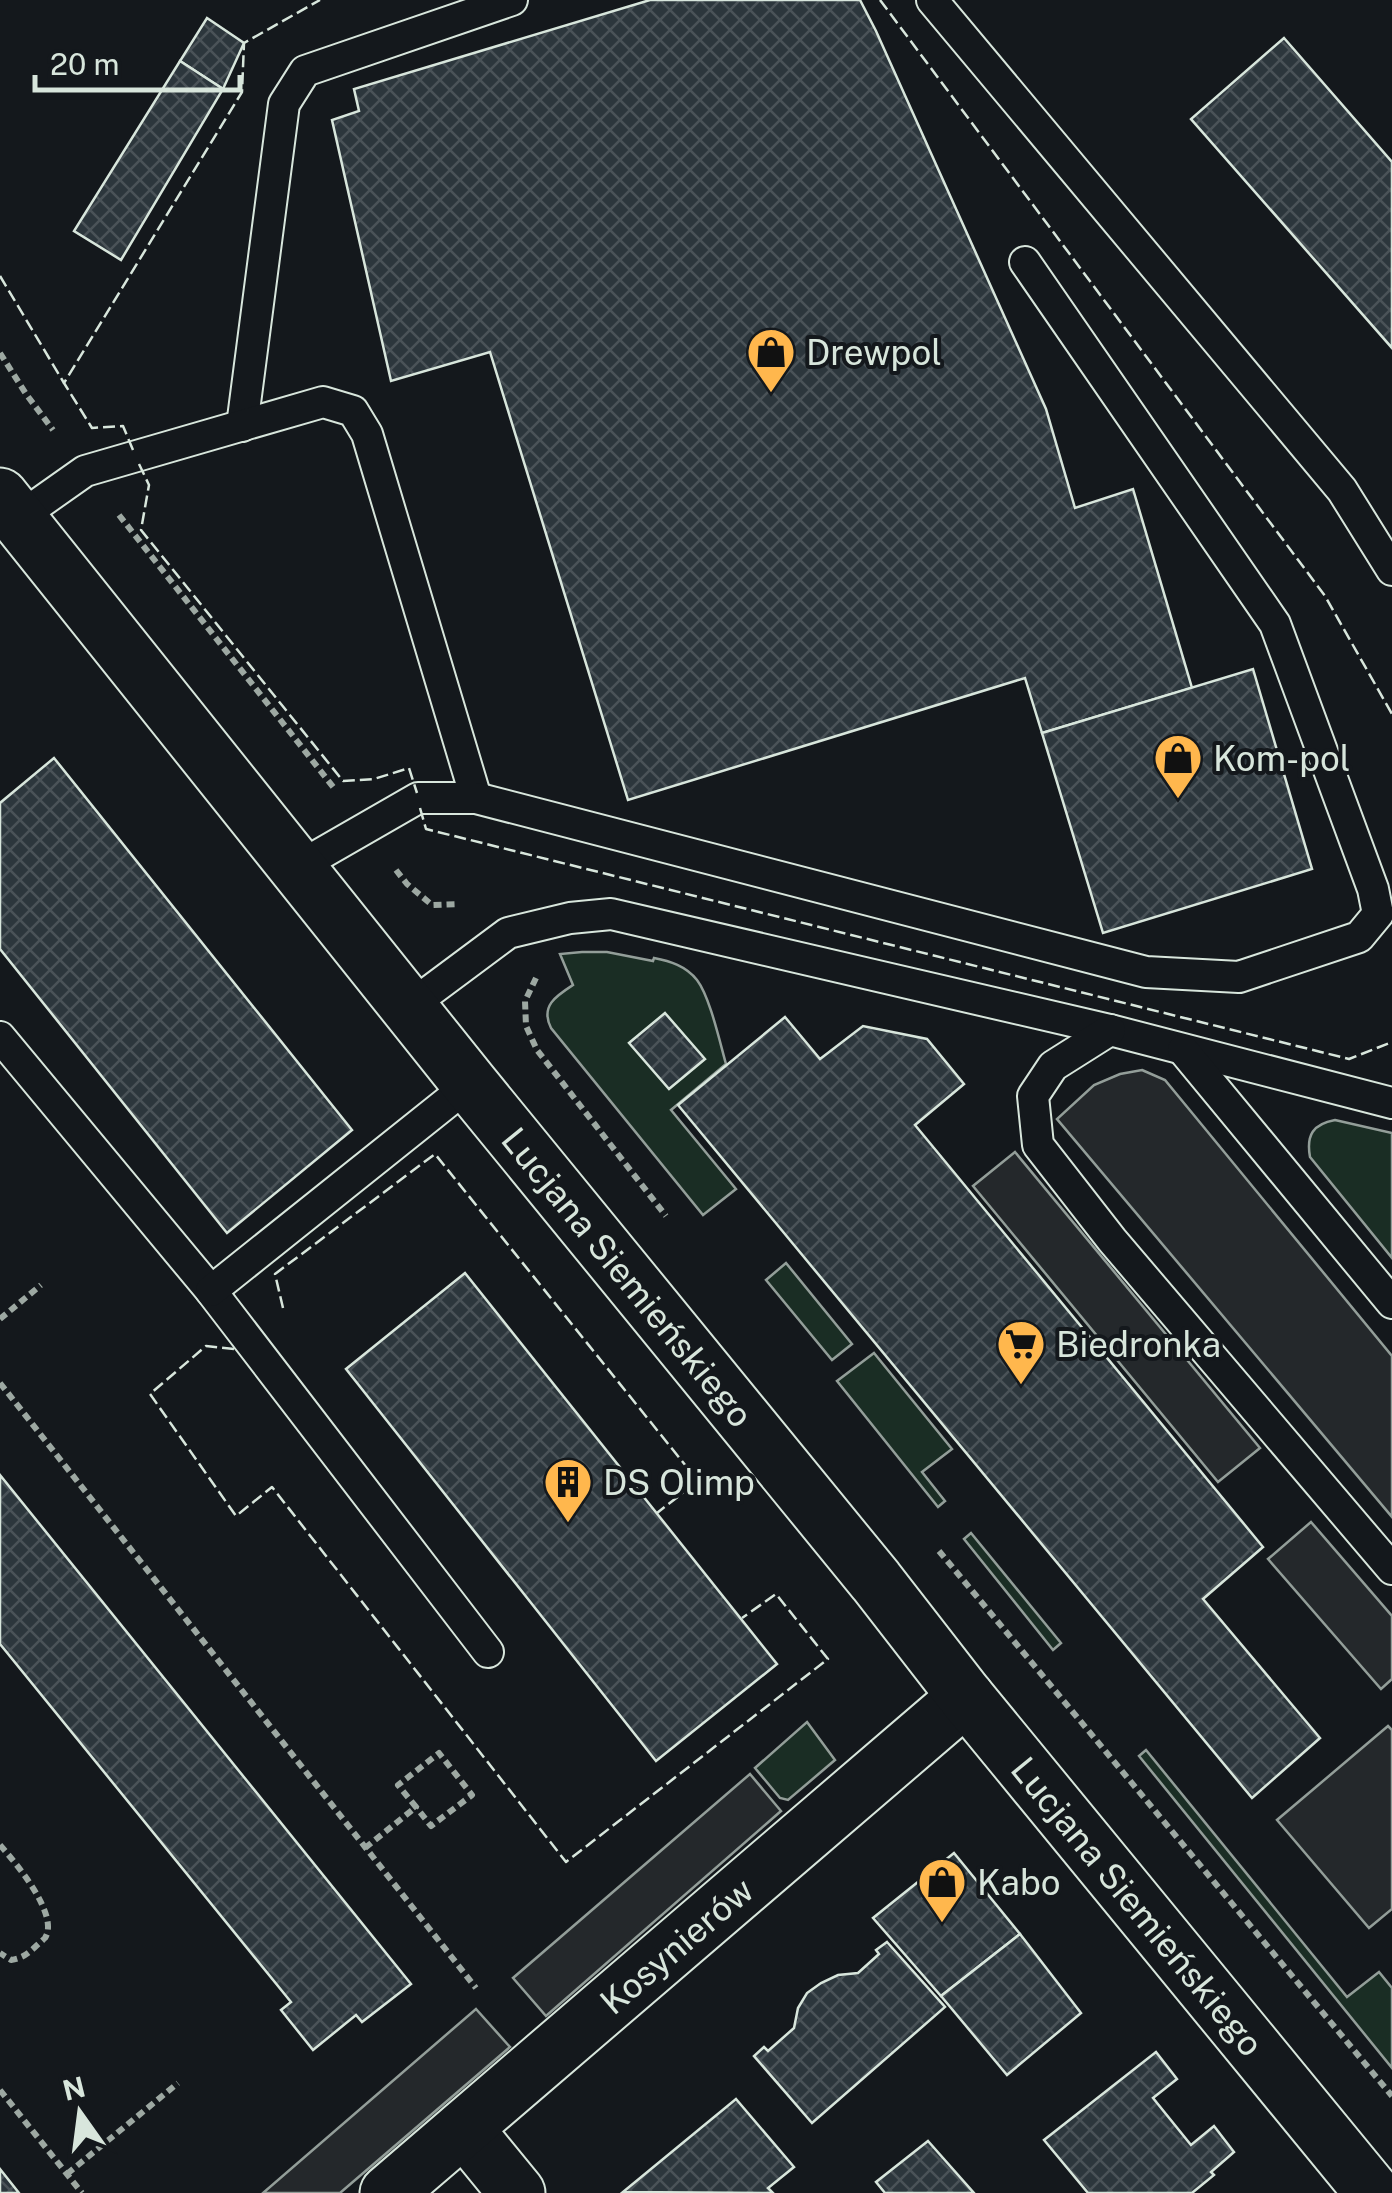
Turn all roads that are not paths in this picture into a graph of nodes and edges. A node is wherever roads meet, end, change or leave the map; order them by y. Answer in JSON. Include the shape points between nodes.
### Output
{"nodes":[{"id":1,"x":512,"y":0,"type":"edge"},
{"id":2,"x":932,"y":0,"type":"edge"},
{"id":3,"x":1025,"y":262,"type":"dead end"},
{"id":4,"x":242,"y":426,"type":"junction"},
{"id":5,"x":9,"y":507,"type":"edge"},
{"id":6,"x":1392,"y":570,"type":"edge"},
{"id":7,"x":476,"y":798,"type":"junction"},
{"id":8,"x":298,"y":867,"type":"junction"},
{"id":9,"x":410,"y":1006,"type":"junction"},
{"id":10,"x":1110,"y":1030,"type":"junction"},
{"id":11,"x":0,"y":1037,"type":"edge"},
{"id":12,"x":1184,"y":1050,"type":"junction"},
{"id":13,"x":470,"y":1084,"type":"junction"},
{"id":14,"x":1392,"y":1104,"type":"edge"},
{"id":15,"x":212,"y":1291,"type":"junction"},
{"id":16,"x":1392,"y":1303,"type":"edge"},
{"id":17,"x":1392,"y":1569,"type":"edge"},
{"id":18,"x":488,"y":1652,"type":"dead end"},
{"id":19,"x":966,"y":1696,"type":"junction"},
{"id":20,"x":464,"y":2128,"type":"junction"},
{"id":21,"x":388,"y":2193,"type":"edge"},
{"id":22,"x":517,"y":2193,"type":"edge"},
{"id":23,"x":1373,"y":2193,"type":"edge"}],
"edges":[{"from":1,"to":4,"type":"lane","via":[[305,71],[284,104]]},
{"from":2,"to":6,"type":"lane","via":[[1342,490]]},
{"from":3,"to":7,"type":"lane","via":[[1274,624],[1374,889],[1378,914],[1359,938],[1239,977],[1146,972]]},
{"from":4,"to":5,"type":"lane","via":[[84,472]]},
{"from":4,"to":7,"type":"lane","via":[[323,402],[354,412],[368,434]]},
{"from":5,"to":8,"type":"street","name":"Lucjana Siemieńskiego"},
{"from":7,"to":8,"type":"lane","via":[[418,798]]},
{"from":8,"to":9,"type":"street","name":"Lucjana Siemieńskiego"},
{"from":9,"to":10,"type":"lane","via":[[508,933],[611,914]]},
{"from":9,"to":13,"type":"street","name":"Lucjana Siemieńskiego"},
{"from":10,"to":12,"type":"lane"},
{"from":10,"to":17,"type":"lane","via":[[1053,1066],[1034,1096],[1038,1145]]},
{"from":11,"to":15,"type":"lane"},
{"from":12,"to":14,"type":"lane"},
{"from":12,"to":16,"type":"lane"},
{"from":13,"to":15,"type":"lane"},
{"from":13,"to":19,"type":"street","name":"Lucjana Siemieńskiego"},
{"from":15,"to":18,"type":"lane"},
{"from":19,"to":20,"type":"street","name":"Kosynierów"},
{"from":19,"to":23,"type":"street","name":"Lucjana Siemieńskiego"},
{"from":20,"to":21,"type":"street","name":"Kosynierów"},
{"from":20,"to":22,"type":"street"}]}
